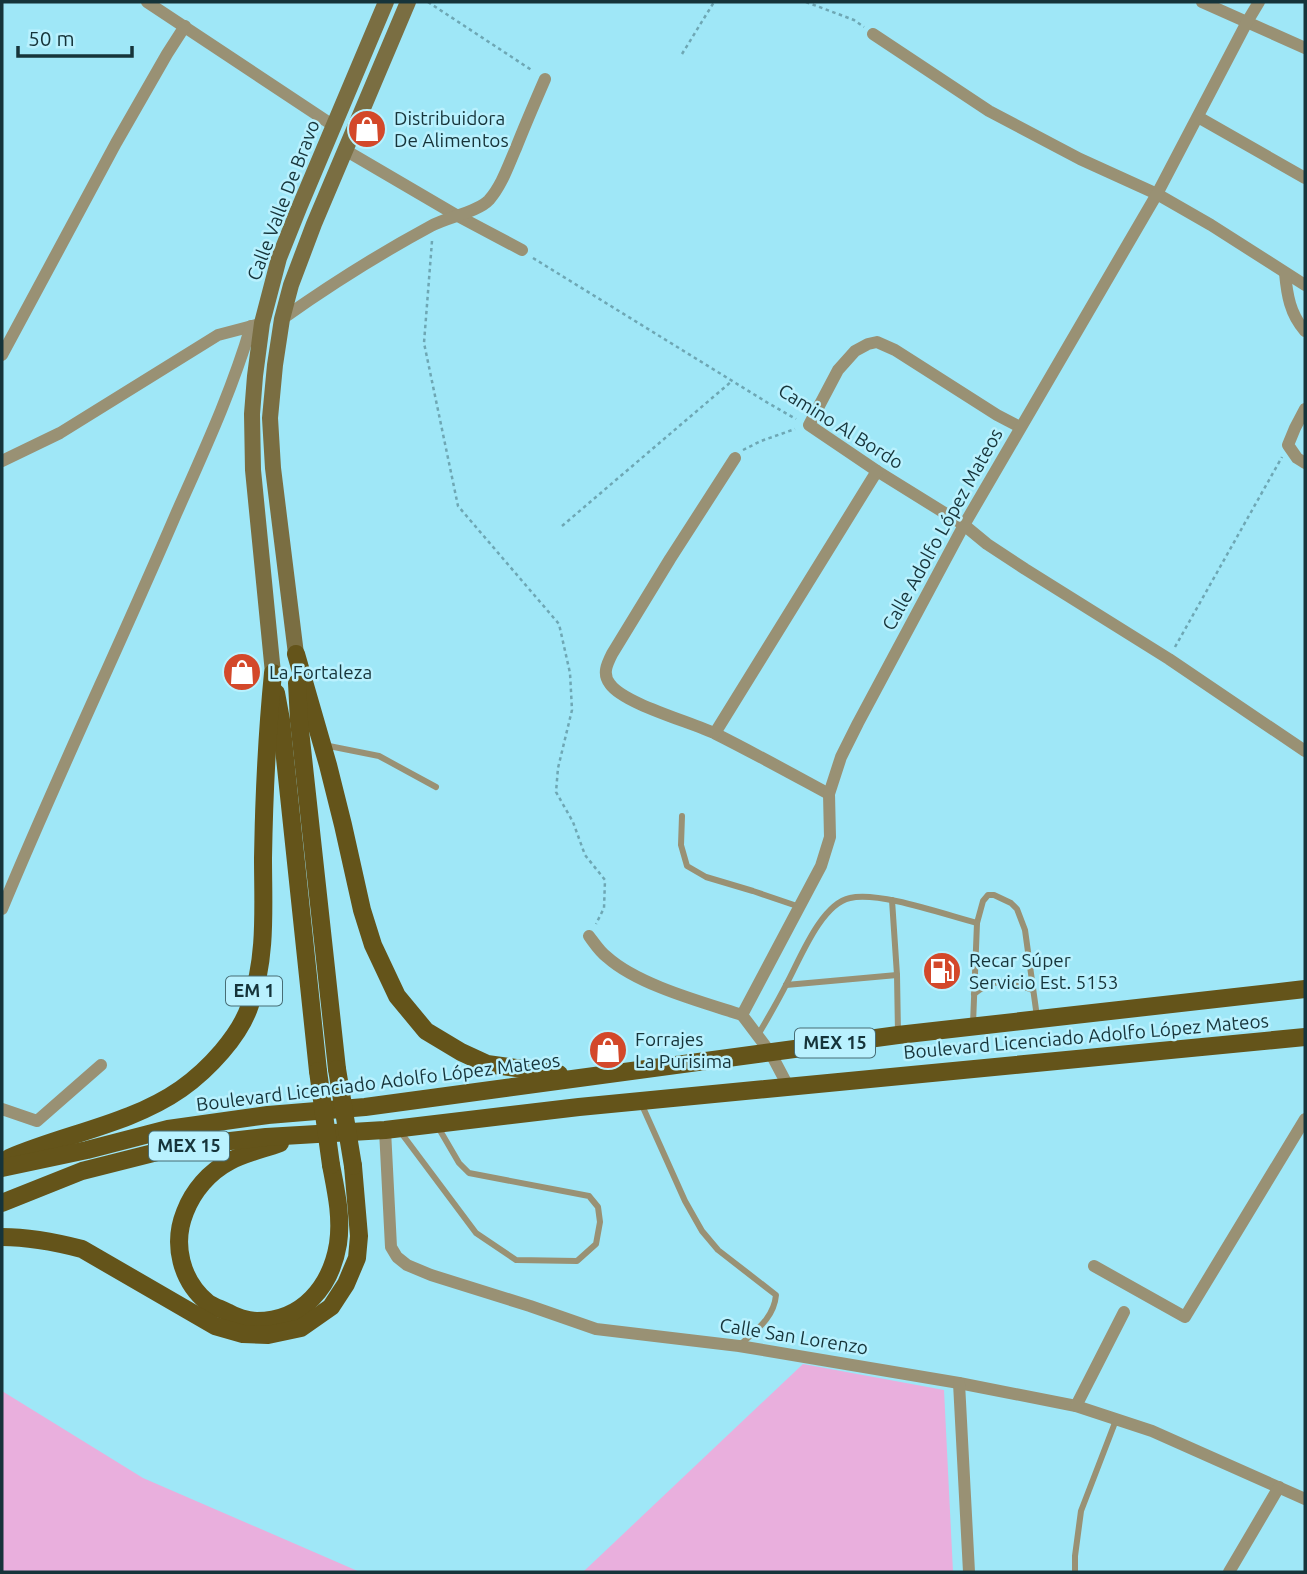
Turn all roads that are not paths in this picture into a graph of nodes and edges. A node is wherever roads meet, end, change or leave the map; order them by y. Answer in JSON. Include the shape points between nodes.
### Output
{"nodes":[{"id":1,"x":147,"y":2,"type":"edge"},
{"id":2,"x":386,"y":2,"type":"edge"},
{"id":3,"x":408,"y":2,"type":"edge"},
{"id":4,"x":1202,"y":2,"type":"edge"},
{"id":5,"x":1259,"y":2,"type":"edge"},
{"id":6,"x":1247,"y":22,"type":"junction"},
{"id":7,"x":185,"y":26,"type":"junction"},
{"id":8,"x":873,"y":34,"type":"road end"},
{"id":9,"x":1305,"y":48,"type":"edge"},
{"id":10,"x":545,"y":79,"type":"road end"},
{"id":11,"x":1198,"y":117,"type":"junction"},
{"id":12,"x":334,"y":126,"type":"junction"},
{"id":13,"x":345,"y":150,"type":"junction"},
{"id":14,"x":1305,"y":178,"type":"edge"},
{"id":15,"x":1157,"y":194,"type":"junction"},
{"id":16,"x":456,"y":215,"type":"junction"},
{"id":17,"x":522,"y":250,"type":"road end"},
{"id":18,"x":1285,"y":273,"type":"junction"},
{"id":19,"x":1305,"y":285,"type":"edge"},
{"id":20,"x":282,"y":319,"type":"junction"},
{"id":21,"x":256,"y":325,"type":"junction"},
{"id":22,"x":1305,"y":331,"type":"edge"},
{"id":23,"x":2,"y":355,"type":"edge"},
{"id":24,"x":1305,"y":409,"type":"edge"},
{"id":25,"x":1020,"y":427,"type":"junction"},
{"id":26,"x":734,"y":458,"type":"road end"},
{"id":27,"x":2,"y":461,"type":"edge"},
{"id":28,"x":1305,"y":463,"type":"edge"},
{"id":29,"x":877,"y":471,"type":"junction"},
{"id":30,"x":964,"y":525,"type":"junction"},
{"id":31,"x":296,"y":653,"type":"junction"},
{"id":32,"x":273,"y":673,"type":"junction"},
{"id":33,"x":715,"y":733,"type":"junction"},
{"id":34,"x":323,"y":745,"type":"junction"},
{"id":35,"x":1305,"y":751,"type":"edge"},
{"id":36,"x":436,"y":788,"type":"dead end"},
{"id":37,"x":830,"y":794,"type":"junction"},
{"id":38,"x":681,"y":816,"type":"dead end"},
{"id":39,"x":892,"y":900,"type":"junction"},
{"id":40,"x":800,"y":906,"type":"junction"},
{"id":41,"x":2,"y":909,"type":"edge"},
{"id":42,"x":977,"y":923,"type":"junction"},
{"id":43,"x":589,"y":936,"type":"road end"},
{"id":44,"x":897,"y":975,"type":"junction"},
{"id":45,"x":786,"y":985,"type":"junction"},
{"id":46,"x":1305,"y":989,"type":"edge"},
{"id":47,"x":1033,"y":990,"type":"junction"},
{"id":48,"x":974,"y":994,"type":"junction"},
{"id":49,"x":742,"y":1015,"type":"junction"},
{"id":50,"x":1038,"y":1019,"type":"junction"},
{"id":51,"x":972,"y":1027,"type":"junction"},
{"id":52,"x":898,"y":1035,"type":"junction"},
{"id":53,"x":757,"y":1036,"type":"junction"},
{"id":54,"x":1305,"y":1037,"type":"edge"},
{"id":55,"x":770,"y":1052,"type":"junction"},
{"id":56,"x":101,"y":1065,"type":"dead end"},
{"id":57,"x":585,"y":1077,"type":"junction"},
{"id":58,"x":788,"y":1086,"type":"junction"},
{"id":59,"x":640,"y":1101,"type":"junction"},
{"id":60,"x":2,"y":1109,"type":"edge"},
{"id":61,"x":1305,"y":1119,"type":"edge"},
{"id":62,"x":436,"y":1124,"type":"junction"},
{"id":63,"x":391,"y":1129,"type":"junction"},
{"id":64,"x":306,"y":1135,"type":"junction"},
{"id":65,"x":2,"y":1161,"type":"edge"},
{"id":66,"x":2,"y":1168,"type":"edge"},
{"id":67,"x":2,"y":1203,"type":"edge"},
{"id":68,"x":2,"y":1237,"type":"edge"},
{"id":69,"x":1094,"y":1266,"type":"dead end"},
{"id":70,"x":1124,"y":1312,"type":"dead end"},
{"id":71,"x":739,"y":1346,"type":"junction"},
{"id":72,"x":960,"y":1383,"type":"junction"},
{"id":73,"x":1076,"y":1406,"type":"junction"},
{"id":74,"x":1117,"y":1419,"type":"junction"},
{"id":75,"x":1279,"y":1488,"type":"junction"},
{"id":76,"x":1305,"y":1500,"type":"edge"},
{"id":77,"x":969,"y":1572,"type":"edge"},
{"id":78,"x":1075,"y":1572,"type":"edge"},
{"id":79,"x":1229,"y":1572,"type":"edge"}],
"edges":[{"from":1,"to":7,"type":"street"},
{"from":2,"to":12,"type":"main road","name":"Calle Valle De Bravo","number":"EM 1"},
{"from":3,"to":13,"type":"main road","name":"Calle Valle De Bravo"},
{"from":4,"to":6,"type":"street"},
{"from":5,"to":6,"type":"street","name":"Calle Adolfo López Mateos"},
{"from":6,"to":9,"type":"street"},
{"from":6,"to":11,"type":"street","name":"Calle Adolfo López Mateos"},
{"from":7,"to":12,"type":"street"},
{"from":7,"to":23,"type":"street"},
{"from":8,"to":15,"type":"street","via":[[989,111]]},
{"from":10,"to":16,"type":"street","via":[[494,193],[481,207]]},
{"from":11,"to":14,"type":"street"},
{"from":11,"to":15,"type":"street","name":"Calle Adolfo López Mateos"},
{"from":12,"to":21,"type":"main road","name":"Calle Valle De Bravo","number":"EM 1"},
{"from":13,"to":16,"type":"street"},
{"from":13,"to":20,"type":"main road","name":"Calle Valle De Bravo"},
{"from":15,"to":18,"type":"street"},
{"from":15,"to":25,"type":"street","name":"Calle Adolfo López Mateos"},
{"from":16,"to":17,"type":"street"},
{"from":16,"to":20,"type":"street","via":[[342,277]]},
{"from":18,"to":19,"type":"street"},
{"from":18,"to":22,"type":"street","via":[[1293,314]]},
{"from":20,"to":31,"type":"main road","name":"Calle Valle De Bravo","via":[[271,418],[272,468]]},
{"from":21,"to":27,"type":"street","via":[[218,335],[60,433]]},
{"from":21,"to":32,"type":"main road","name":"Calle Valle De Bravo","number":"EM 1","via":[[253,470]]},
{"from":21,"to":41,"type":"street"},
{"from":24,"to":28,"type":"street","via":[[1288,445]]},
{"from":25,"to":29,"type":"street","name":"Camino Al Bordo","via":[[895,350],[877,342],[868,344],[838,370],[809,425]]},
{"from":25,"to":30,"type":"street","name":"Calle Adolfo López Mateos"},
{"from":26,"to":33,"type":"street","via":[[606,667],[609,683],[634,701]]},
{"from":29,"to":30,"type":"street","name":"Camino Al Bordo"},
{"from":29,"to":33,"type":"street"},
{"from":30,"to":35,"type":"street","name":"Camino Al Bordo"},
{"from":30,"to":37,"type":"street","name":"Calle Adolfo López Mateos","via":[[841,757]]},
{"from":31,"to":34,"type":"main road"},
{"from":31,"to":68,"type":"main road","bridge":true,"via":[[299,720],[359,1236],[357,1258],[346,1284],[331,1307],[301,1328],[268,1335],[243,1334],[215,1326],[82,1250]]},
{"from":32,"to":64,"type":"main road","number":"EM 1","bridge":true,"via":[[318,1071],[339,1212],[338,1242],[324,1284],[306,1305],[284,1317],[256,1321],[232,1315],[194,1289],[182,1268],[180,1223],[204,1180],[229,1161]]},
{"from":32,"to":65,"type":"main road","number":"EM 1","via":[[265,768],[264,925],[259,973],[250,1007],[234,1036],[181,1089],[150,1107]]},
{"from":33,"to":37,"type":"street"},
{"from":34,"to":36,"type":"lane","via":[[379,756]]},
{"from":34,"to":57,"type":"main road","via":[[362,910],[397,996],[426,1031],[487,1064]]},
{"from":37,"to":40,"type":"street","name":"Calle Adolfo López Mateos","via":[[830,837]]},
{"from":38,"to":40,"type":"lane","via":[[687,866],[705,877]]},
{"from":39,"to":42,"type":"lane"},
{"from":39,"to":44,"type":"lane"},
{"from":39,"to":45,"type":"lane","via":[[866,896],[841,901],[824,916]]},
{"from":40,"to":49,"type":"street","name":"Calle Adolfo López Mateos"},
{"from":42,"to":47,"type":"lane","via":[[988,895],[1017,909],[1025,930]]},
{"from":42,"to":48,"type":"lane"},
{"from":43,"to":49,"type":"street","via":[[613,963],[671,991]]},
{"from":44,"to":45,"type":"lane"},
{"from":44,"to":52,"type":"lane"},
{"from":45,"to":53,"type":"lane"},
{"from":46,"to":50,"type":"main road","name":"Boulevard Licenciado Adolfo López Mateos","number":"MEX 15"},
{"from":47,"to":48,"type":"lane","via":[[994,982]]},
{"from":47,"to":50,"type":"lane"},
{"from":48,"to":51,"type":"lane"},
{"from":49,"to":53,"type":"street"},
{"from":50,"to":51,"type":"main road","name":"Boulevard Licenciado Adolfo López Mateos","number":"MEX 15"},
{"from":51,"to":52,"type":"main road","name":"Boulevard Licenciado Adolfo López Mateos","number":"MEX 15"},
{"from":52,"to":55,"type":"main road","name":"Boulevard Licenciado Adolfo López Mateos","number":"MEX 15"},
{"from":53,"to":55,"type":"street"},
{"from":54,"to":58,"type":"main road","name":"Boulevard Licenciado Adolfo López Mateos","number":"MEX 15"},
{"from":55,"to":57,"type":"main road","name":"Boulevard Licenciado Adolfo López Mateos","number":"MEX 15"},
{"from":55,"to":58,"type":"street"},
{"from":56,"to":60,"type":"street","via":[[37,1121]]},
{"from":57,"to":66,"type":"main road","name":"Boulevard Licenciado Adolfo López Mateos","number":"MEX 15","via":[[168,1129]]},
{"from":58,"to":59,"type":"main road","name":"Boulevard Licenciado Adolfo López Mateos","number":"MEX 15"},
{"from":59,"to":62,"type":"main road","name":"Boulevard Licenciado Adolfo López Mateos","number":"MEX 15"},
{"from":59,"to":71,"type":"lane","via":[[702,1231],[718,1250],[776,1294],[767,1319]]},
{"from":61,"to":69,"type":"street","via":[[1185,1317]]},
{"from":62,"to":63,"type":"main road","name":"Boulevard Licenciado Adolfo López Mateos","number":"MEX 15"},
{"from":62,"to":63,"type":"lane","via":[[469,1173],[589,1196],[598,1207],[596,1244],[577,1261],[516,1259],[476,1233]]},
{"from":63,"to":64,"type":"main road","name":"Boulevard Licenciado Adolfo López Mateos","number":"MEX 15"},
{"from":63,"to":71,"type":"street","name":"Calle San Lorenzo","via":[[391,1247],[407,1265],[596,1329]]},
{"from":64,"to":67,"type":"main road","name":"Boulevard Licenciado Adolfo López Mateos","number":"MEX 15","via":[[177,1147],[82,1171]]},
{"from":70,"to":73,"type":"street"},
{"from":71,"to":72,"type":"street","name":"Calle San Lorenzo"},
{"from":72,"to":73,"type":"street","name":"Calle San Lorenzo"},
{"from":72,"to":77,"type":"street"},
{"from":73,"to":74,"type":"street","name":"Calle San Lorenzo"},
{"from":74,"to":75,"type":"street","name":"Calle San Lorenzo"},
{"from":74,"to":78,"type":"lane","via":[[1081,1511]]},
{"from":75,"to":76,"type":"street","name":"Calle San Lorenzo"},
{"from":75,"to":79,"type":"street"}]}
